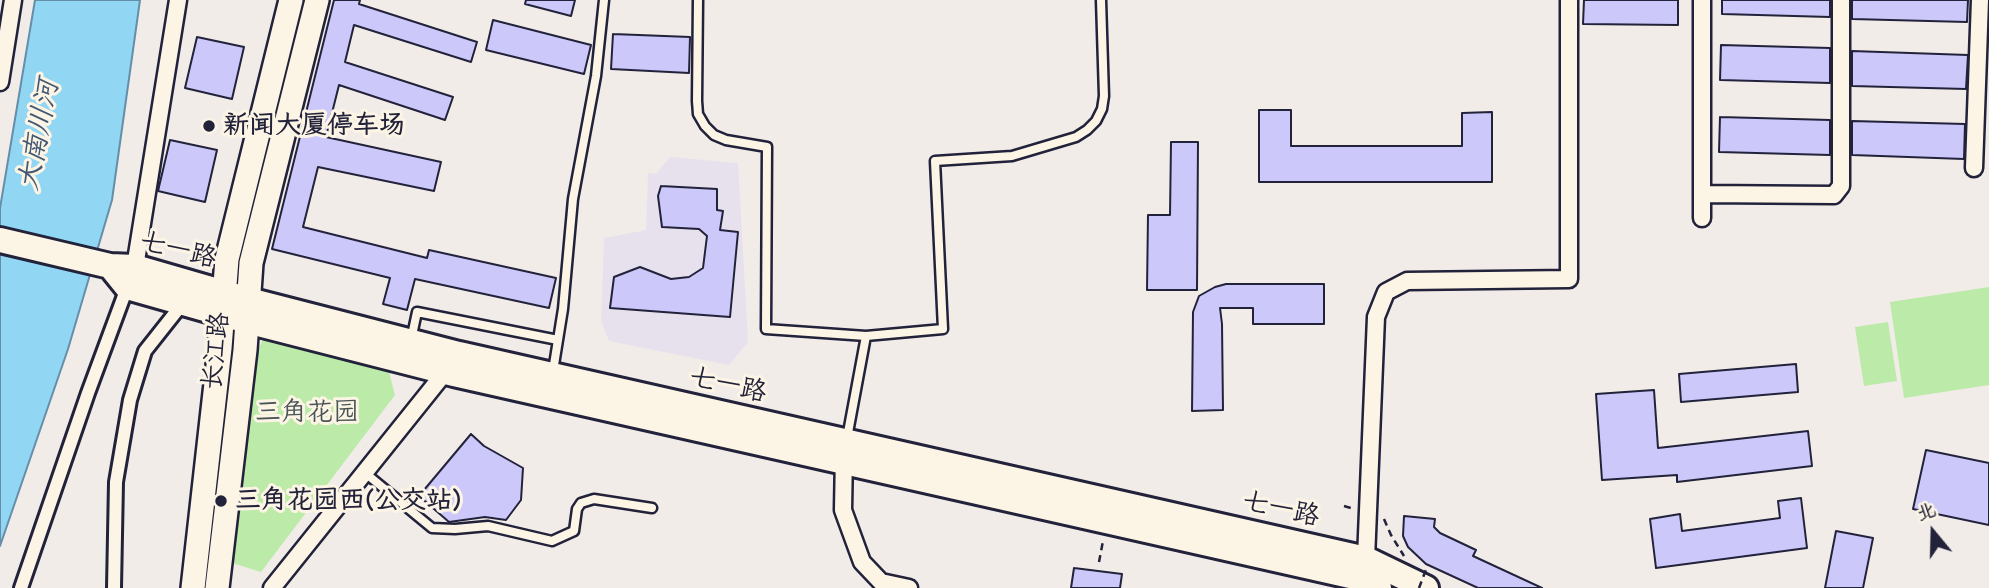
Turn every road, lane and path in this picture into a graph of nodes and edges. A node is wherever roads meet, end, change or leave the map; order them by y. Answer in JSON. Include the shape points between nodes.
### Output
{"nodes":[{"id":1,"x":13,"y":0,"type":"edge"},
{"id":2,"x":178,"y":0,"type":"edge"},
{"id":3,"x":291,"y":0,"type":"edge"},
{"id":4,"x":317,"y":0,"type":"edge"},
{"id":5,"x":604,"y":0,"type":"edge"},
{"id":6,"x":698,"y":0,"type":"edge"},
{"id":7,"x":1101,"y":0,"type":"edge"},
{"id":8,"x":1569,"y":0,"type":"edge"},
{"id":9,"x":1702,"y":0,"type":"edge"},
{"id":10,"x":1841,"y":0,"type":"edge"},
{"id":11,"x":1980,"y":0,"type":"edge"},
{"id":12,"x":0,"y":82,"type":"edge"},
{"id":13,"x":1974,"y":168,"type":"dead end"},
{"id":14,"x":1702,"y":194,"type":"junction"},
{"id":15,"x":1702,"y":218,"type":"dead end"},
{"id":16,"x":0,"y":240,"type":"edge"},
{"id":17,"x":131,"y":277,"type":"junction"},
{"id":18,"x":183,"y":303,"type":"junction"},
{"id":19,"x":224,"y":303,"type":"junction"},
{"id":20,"x":248,"y":310,"type":"junction"},
{"id":21,"x":866,"y":336,"type":"junction"},
{"id":22,"x":558,"y":340,"type":"junction"},
{"id":23,"x":410,"y":342,"type":"junction"},
{"id":24,"x":452,"y":363,"type":"junction"},
{"id":25,"x":553,"y":376,"type":"junction"},
{"id":26,"x":844,"y":452,"type":"junction"},
{"id":27,"x":365,"y":472,"type":"junction"},
{"id":28,"x":1344,"y":506,"type":"dead end"},
{"id":29,"x":652,"y":508,"type":"dead end"},
{"id":30,"x":1368,"y":513,"type":"junction"},
{"id":31,"x":1107,"y":522,"type":"junction"},
{"id":32,"x":1405,"y":557,"type":"dead end"},
{"id":33,"x":1366,"y":559,"type":"junction"},
{"id":34,"x":1099,"y":562,"type":"dead end"},
{"id":35,"x":1427,"y":578,"type":"edge"},
{"id":36,"x":1334,"y":581,"type":"edge"},
{"id":37,"x":21,"y":588,"type":"edge"},
{"id":38,"x":114,"y":588,"type":"edge"},
{"id":39,"x":192,"y":588,"type":"edge"},
{"id":40,"x":217,"y":588,"type":"edge"},
{"id":41,"x":272,"y":588,"type":"edge"},
{"id":42,"x":909,"y":588,"type":"edge"},
{"id":43,"x":1379,"y":588,"type":"edge"},
{"id":44,"x":1419,"y":588,"type":"edge"}],
"edges":[{"from":1,"to":12,"type":"street"},
{"from":2,"to":17,"type":"street"},
{"from":3,"to":19,"type":"main road","name":"长江路","via":[[227,259]]},
{"from":4,"to":20,"type":"main road","name":"长江路","via":[[251,262]]},
{"from":5,"to":22,"type":"lane","via":[[596,76],[573,199]]},
{"from":6,"to":21,"type":"lane","via":[[698,114],[714,135],[726,141],[767,147],[766,329]]},
{"from":7,"to":21,"type":"lane","via":[[1104,96],[1096,121],[1076,137],[1012,156],[935,161],[943,328]]},
{"from":8,"to":30,"type":"street","via":[[1569,279],[1407,281],[1386,292],[1376,317]]},
{"from":9,"to":14,"type":"street"},
{"from":10,"to":14,"type":"street","via":[[1841,186],[1833,195]]},
{"from":11,"to":13,"type":"street"},
{"from":14,"to":15,"type":"street"},
{"from":16,"to":17,"type":"main road","name":"七一路","via":[[110,266]]},
{"from":17,"to":18,"type":"main road","name":"七一路"},
{"from":17,"to":19,"type":"main road","name":"七一路"},
{"from":17,"to":37,"type":"street"},
{"from":18,"to":19,"type":"main road","name":"七一路"},
{"from":18,"to":38,"type":"street","via":[[145,351],[130,400],[116,482]]},
{"from":19,"to":20,"type":"main road","name":"七一路"},
{"from":19,"to":39,"type":"main road","name":"长江路"},
{"from":20,"to":23,"type":"main road","name":"七一路"},
{"from":20,"to":24,"type":"main road","name":"七一路"},
{"from":20,"to":40,"type":"main road","name":"长江路"},
{"from":21,"to":26,"type":"lane"},
{"from":22,"to":23,"type":"lane","via":[[417,312]]},
{"from":22,"to":25,"type":"lane"},
{"from":23,"to":24,"type":"main road","name":"七一路"},
{"from":24,"to":25,"type":"main road","name":"七一路"},
{"from":24,"to":26,"type":"main road","name":"七一路"},
{"from":24,"to":27,"type":"street"},
{"from":25,"to":26,"type":"main road","name":"七一路"},
{"from":26,"to":31,"type":"main road","name":"七一路"},
{"from":26,"to":33,"type":"main road","name":"七一路"},
{"from":26,"to":42,"type":"street","via":[[843,510],[862,562],[881,582]]},
{"from":27,"to":29,"type":"lane","via":[[432,528],[488,526],[552,541],[574,531],[581,503],[594,499]]},
{"from":27,"to":41,"type":"street"},
{"from":28,"to":30,"type":"path"},
{"from":30,"to":32,"type":"path","via":[[1385,519]]},
{"from":30,"to":33,"type":"street"},
{"from":31,"to":34,"type":"path"},
{"from":31,"to":36,"type":"main road","name":"七一路"},
{"from":33,"to":35,"type":"main road","name":"七一路"},
{"from":35,"to":44,"type":"path","bridge":true},
{"from":36,"to":43,"type":"main road","name":"七一路","via":[[1359,578]]}]}
